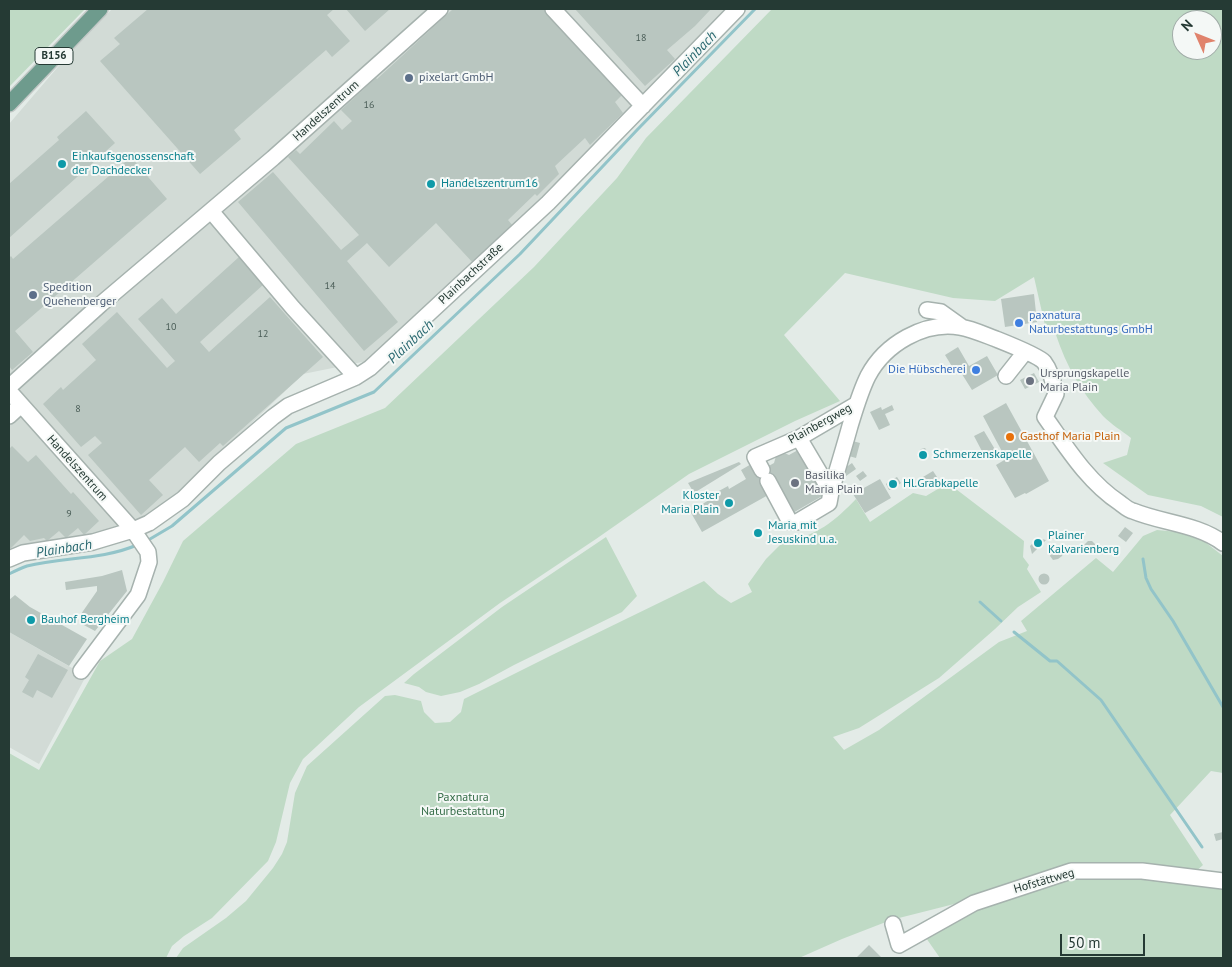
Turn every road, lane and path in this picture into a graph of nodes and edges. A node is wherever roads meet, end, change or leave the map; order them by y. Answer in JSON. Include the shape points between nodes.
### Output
{"nodes":[{"id":1,"x":100,"y":9,"type":"edge"},
{"id":2,"x":440,"y":9,"type":"edge"},
{"id":3,"x":553,"y":9,"type":"edge"},
{"id":4,"x":737,"y":9,"type":"edge"},
{"id":5,"x":9,"y":104,"type":"edge"},
{"id":6,"x":643,"y":106,"type":"junction"},
{"id":7,"x":211,"y":212,"type":"junction"},
{"id":8,"x":927,"y":310,"type":"dead end"},
{"id":9,"x":962,"y":327,"type":"junction"},
{"id":10,"x":1025,"y":352,"type":"junction"},
{"id":11,"x":1006,"y":376,"type":"dead end"},
{"id":12,"x":356,"y":377,"type":"junction"},
{"id":13,"x":9,"y":387,"type":"edge"},
{"id":14,"x":9,"y":391,"type":"edge"},
{"id":15,"x":857,"y":404,"type":"junction"},
{"id":16,"x":21,"y":405,"type":"junction"},
{"id":17,"x":9,"y":416,"type":"edge"},
{"id":18,"x":798,"y":438,"type":"junction"},
{"id":19,"x":831,"y":492,"type":"junction"},
{"id":20,"x":135,"y":533,"type":"junction"},
{"id":21,"x":1223,"y":543,"type":"edge"},
{"id":22,"x":9,"y":559,"type":"edge"},
{"id":23,"x":81,"y":671,"type":"dead end"},
{"id":24,"x":1223,"y":881,"type":"edge"},
{"id":25,"x":893,"y":924,"type":"dead end"}],
"edges":[{"from":1,"to":5,"type":"main road","number":"B156"},
{"from":2,"to":7,"type":"street","name":"Handelszentrum"},
{"from":3,"to":6,"type":"street"},
{"from":4,"to":6,"type":"street","name":"Plainbachstraße"},
{"from":6,"to":12,"type":"street","name":"Plainbachstraße","via":[[548,203],[377,362]]},
{"from":7,"to":12,"type":"street"},
{"from":7,"to":13,"type":"street","name":"Handelszentrum"},
{"from":8,"to":9,"type":"street","via":[[941,312]]},
{"from":9,"to":10,"type":"street","name":"Plainbergweg"},
{"from":9,"to":15,"type":"street","name":"Plainbergweg","via":[[923,330],[900,342],[877,363]]},
{"from":10,"to":11,"type":"street"},
{"from":10,"to":21,"type":"street","name":"Plainbergweg","via":[[1043,361],[1052,379],[1056,394],[1044,417],[1089,477],[1131,511],[1193,529]]},
{"from":12,"to":20,"type":"street","name":"Plainbachstraße","via":[[288,406],[219,463],[183,499]]},
{"from":14,"to":16,"type":"street","name":"Handelszentrum"},
{"from":15,"to":18,"type":"street","name":"Plainbergweg"},
{"from":15,"to":19,"type":"street"},
{"from":16,"to":17,"type":"street"},
{"from":16,"to":20,"type":"street","name":"Handelszentrum"},
{"from":18,"to":19,"type":"street"},
{"from":18,"to":19,"type":"street","name":"Plainbergweg","via":[[761,469],[790,522],[796,522],[829,503]]},
{"from":20,"to":22,"type":"street","name":"Plainbachstraße","via":[[23,553]]},
{"from":20,"to":23,"type":"street","name":"Handelszentrum","via":[[148,552],[149,562],[138,595]]},
{"from":24,"to":25,"type":"street","name":"Hofstättweg","via":[[1142,871],[1071,871],[974,903],[899,945]]}]}
